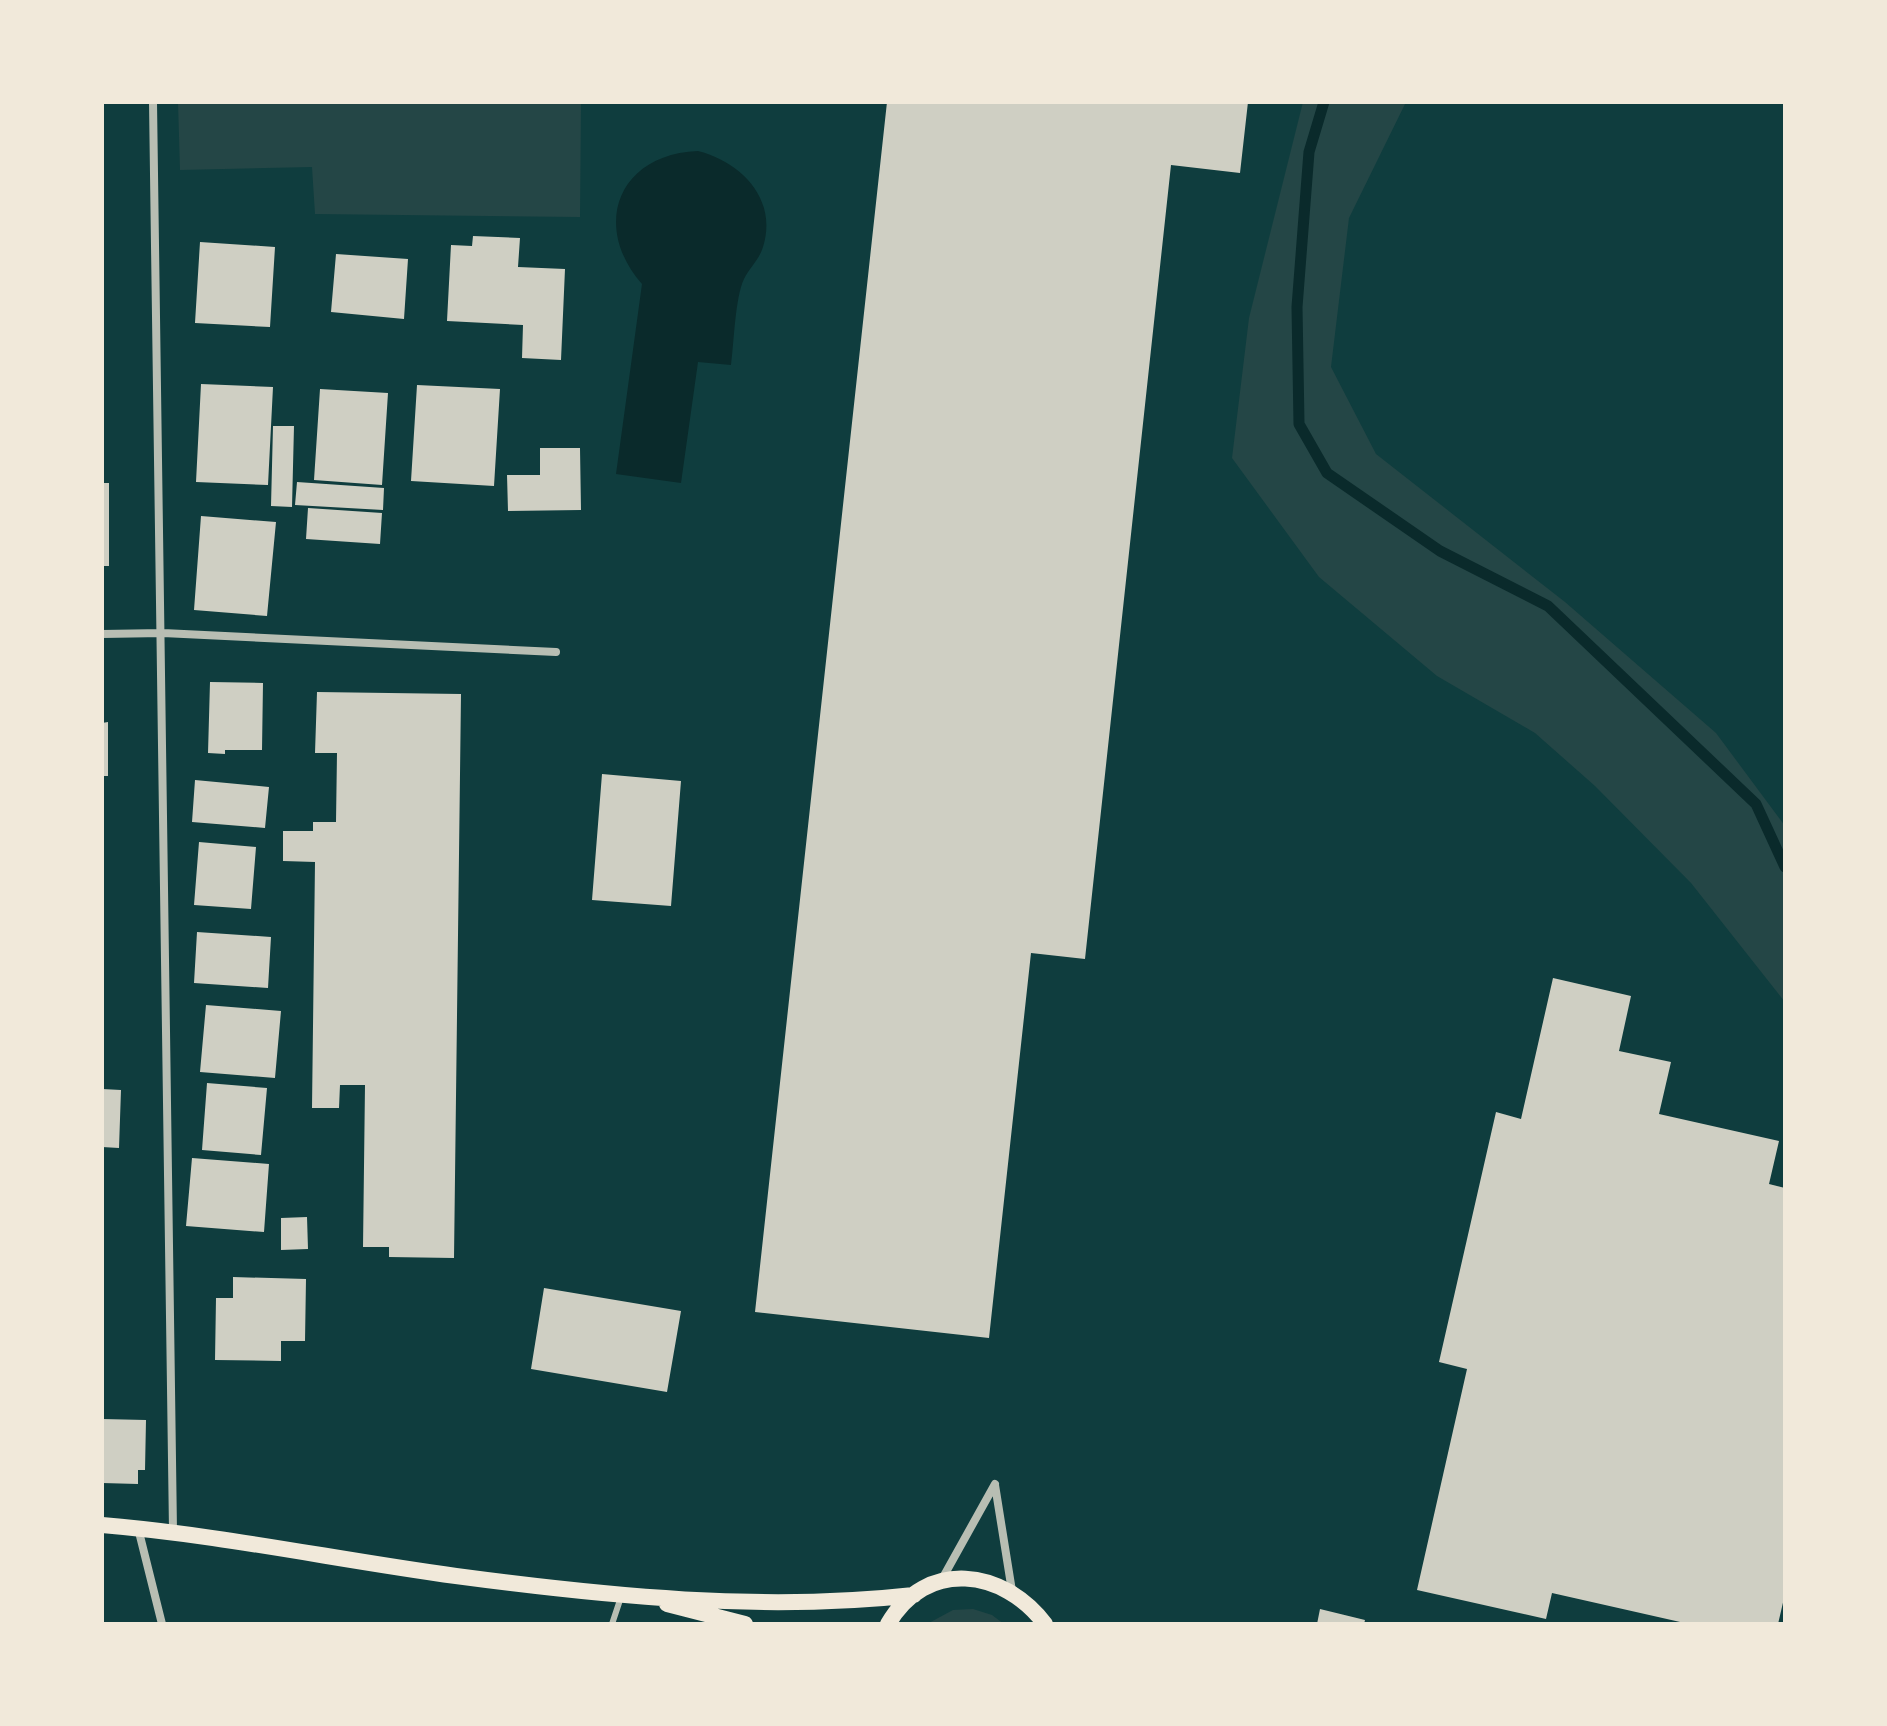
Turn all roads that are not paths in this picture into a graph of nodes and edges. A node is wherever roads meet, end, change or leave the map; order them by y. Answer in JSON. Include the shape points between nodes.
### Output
{"nodes":[{"id":1,"x":153,"y":102,"type":"edge"},
{"id":2,"x":163,"y":633,"type":"junction"},
{"id":3,"x":102,"y":634,"type":"edge"},
{"id":4,"x":556,"y":652,"type":"dead end"},
{"id":5,"x":102,"y":1525,"type":"edge"},
{"id":6,"x":138,"y":1528,"type":"junction"},
{"id":7,"x":173,"y":1531,"type":"junction"},
{"id":8,"x":941,"y":1582,"type":"junction"},
{"id":9,"x":1012,"y":1591,"type":"junction"},
{"id":10,"x":914,"y":1595,"type":"junction"},
{"id":11,"x":630,"y":1596,"type":"junction"},
{"id":12,"x":162,"y":1624,"type":"edge"},
{"id":13,"x":612,"y":1624,"type":"edge"},
{"id":14,"x":745,"y":1624,"type":"edge"},
{"id":15,"x":888,"y":1624,"type":"edge"},
{"id":16,"x":1045,"y":1624,"type":"edge"}],
"edges":[{"from":1,"to":2,"type":"street"},
{"from":2,"to":3,"type":"street"},
{"from":2,"to":4,"type":"street"},
{"from":2,"to":7,"type":"street"},
{"from":5,"to":6,"type":"main road"},
{"from":6,"to":7,"type":"main road"},
{"from":6,"to":12,"type":"street"},
{"from":7,"to":11,"type":"main road"},
{"from":8,"to":9,"type":"main road","via":[[978,1579]]},
{"from":8,"to":9,"type":"street","via":[[995,1484]]},
{"from":8,"to":10,"type":"main road"},
{"from":9,"to":16,"type":"main road"},
{"from":10,"to":11,"type":"main road","via":[[869,1600]]},
{"from":10,"to":15,"type":"main road"},
{"from":11,"to":13,"type":"lane"},
{"from":11,"to":14,"type":"main road"}]}
